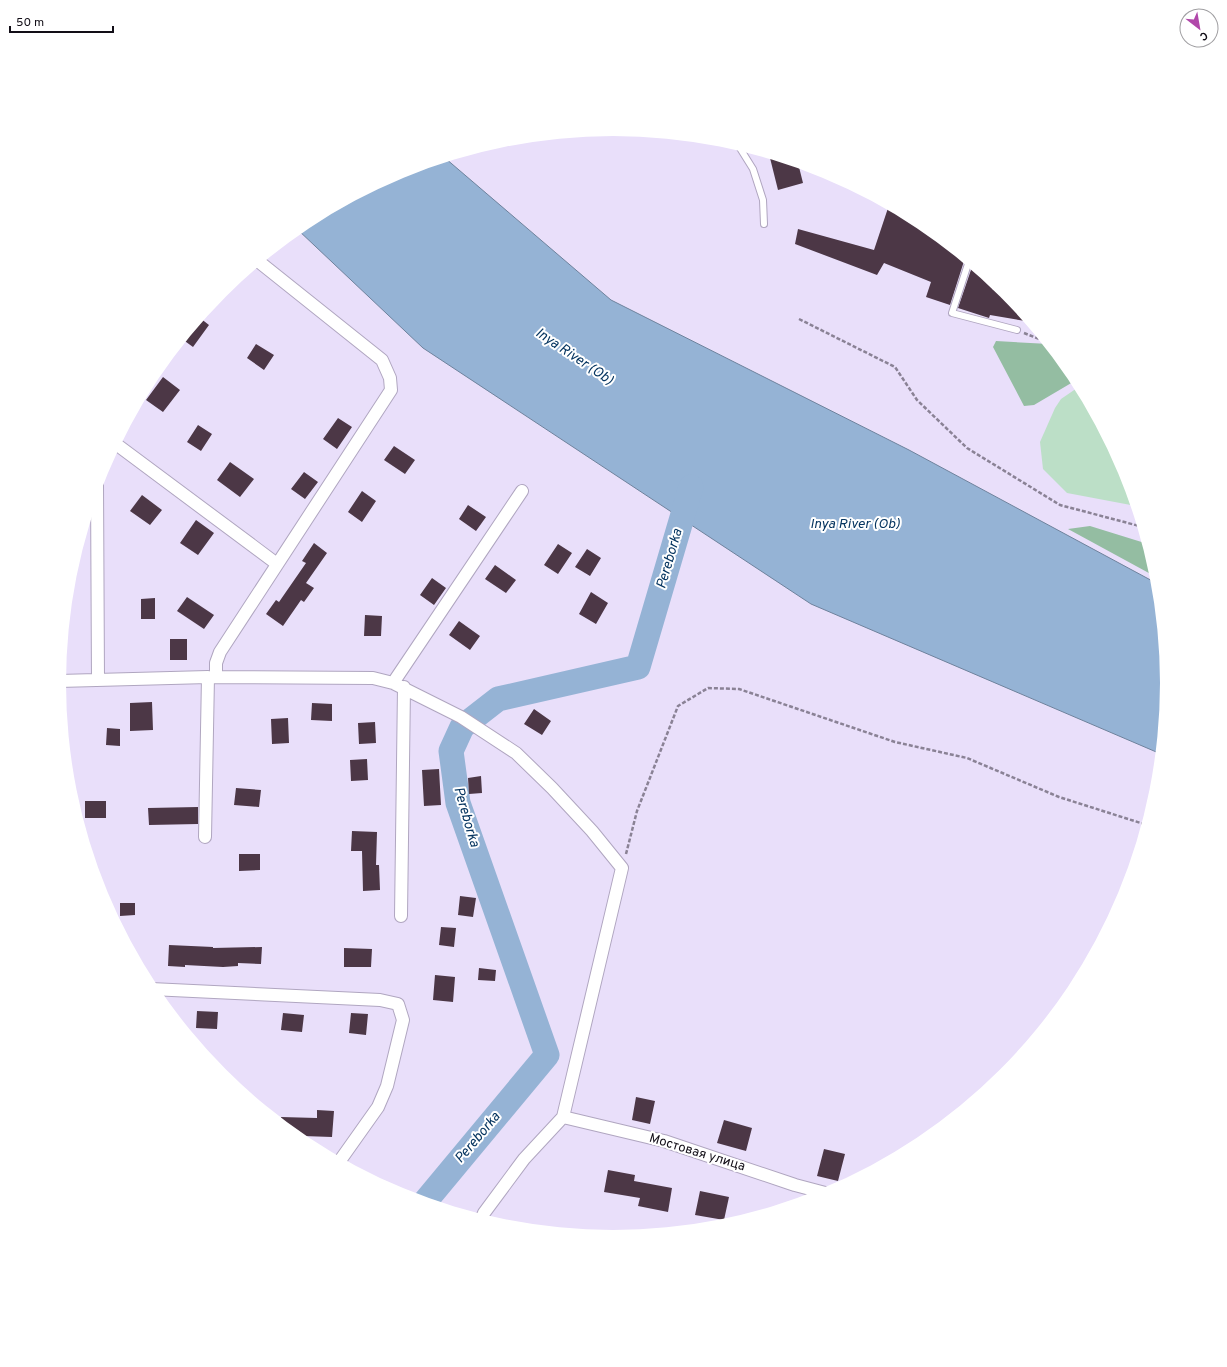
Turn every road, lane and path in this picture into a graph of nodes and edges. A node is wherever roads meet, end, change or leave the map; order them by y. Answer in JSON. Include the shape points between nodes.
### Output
{"nodes":[{"id":1,"x":742,"y":152,"type":"edge"},
{"id":2,"x":764,"y":224,"type":"dead end"},
{"id":3,"x":261,"y":265,"type":"edge"},
{"id":4,"x":968,"y":266,"type":"edge"},
{"id":5,"x":799,"y":319,"type":"dead end"},
{"id":6,"x":1017,"y":330,"type":"joint"},
{"id":7,"x":1038,"y":339,"type":"edge"},
{"id":8,"x":120,"y":447,"type":"edge"},
{"id":9,"x":522,"y":491,"type":"dead end"},
{"id":10,"x":97,"y":503,"type":"edge"},
{"id":11,"x":1137,"y":525,"type":"edge"},
{"id":12,"x":277,"y":564,"type":"junction"},
{"id":13,"x":212,"y":677,"type":"junction"},
{"id":14,"x":98,"y":680,"type":"junction"},
{"id":15,"x":66,"y":681,"type":"edge"},
{"id":16,"x":398,"y":685,"type":"junction"},
{"id":17,"x":1142,"y":824,"type":"edge"},
{"id":18,"x":205,"y":837,"type":"dead end"},
{"id":19,"x":622,"y":868,"type":"junction"},
{"id":20,"x":401,"y":916,"type":"dead end"},
{"id":21,"x":159,"y":989,"type":"edge"},
{"id":22,"x":563,"y":1117,"type":"junction"},
{"id":23,"x":341,"y":1159,"type":"edge"},
{"id":24,"x":818,"y":1191,"type":"edge"},
{"id":25,"x":484,"y":1215,"type":"edge"}],
"edges":[{"from":1,"to":2,"type":"lane","via":[[753,169],[763,200]]},
{"from":3,"to":12,"type":"street","via":[[382,360],[390,378],[391,390]]},
{"from":4,"to":6,"type":"lane","via":[[952,313]]},
{"from":5,"to":11,"type":"path","via":[[895,367],[917,400],[967,448],[1053,501]]},
{"from":6,"to":7,"type":"path"},
{"from":8,"to":12,"type":"street"},
{"from":9,"to":16,"type":"street"},
{"from":10,"to":14,"type":"street"},
{"from":12,"to":13,"type":"street","via":[[220,652]]},
{"from":13,"to":14,"type":"street"},
{"from":13,"to":16,"type":"street","via":[[373,678]]},
{"from":13,"to":18,"type":"street"},
{"from":14,"to":15,"type":"street"},
{"from":16,"to":19,"type":"street","via":[[461,717],[516,753],[592,831]]},
{"from":16,"to":20,"type":"street"},
{"from":17,"to":19,"type":"path","via":[[1059,797],[967,758],[895,742],[739,689],[708,688],[678,706],[637,811]]},
{"from":19,"to":22,"type":"street"},
{"from":21,"to":23,"type":"street","via":[[380,1000],[398,1004],[403,1020],[387,1086],[378,1107]]},
{"from":22,"to":24,"type":"street","name":"Мостовая улица","via":[[664,1141]]},
{"from":22,"to":25,"type":"street","via":[[524,1159]]}]}
